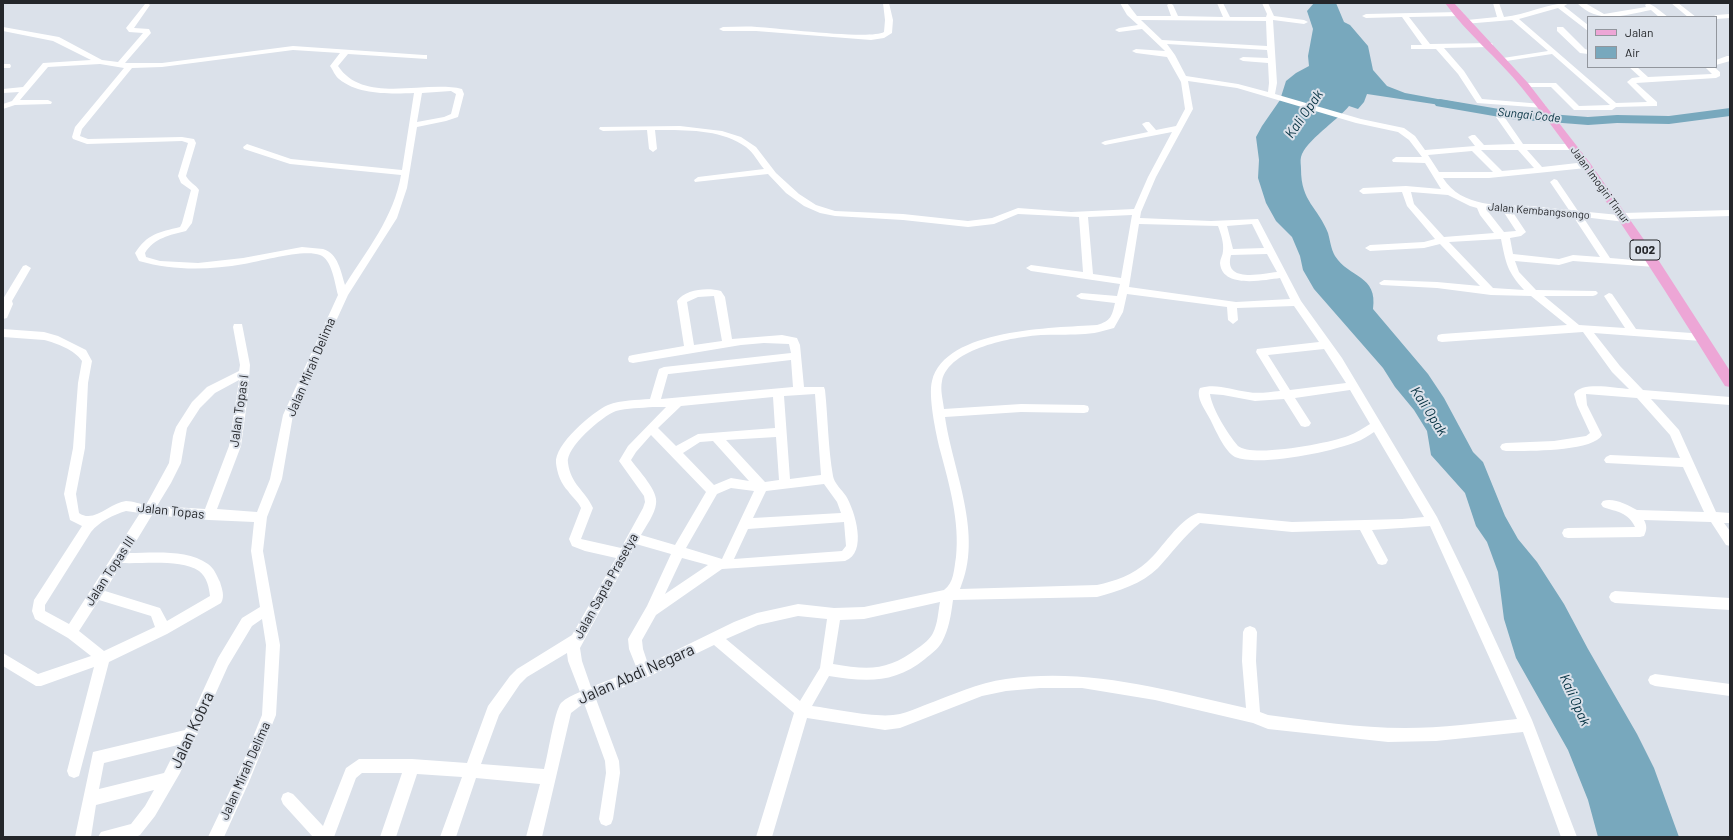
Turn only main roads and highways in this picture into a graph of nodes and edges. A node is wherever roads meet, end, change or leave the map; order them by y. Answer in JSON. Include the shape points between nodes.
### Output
{"nodes":[{"id":1,"x":1449,"y":3,"type":"edge"},
{"id":2,"x":1730,"y":382,"type":"edge"}],
"edges":[{"from":1,"to":2,"type":"main road","name":"Jalan Imogiri Timur","number":"002","via":[[1503,60],[1586,164],[1655,264]]}]}
